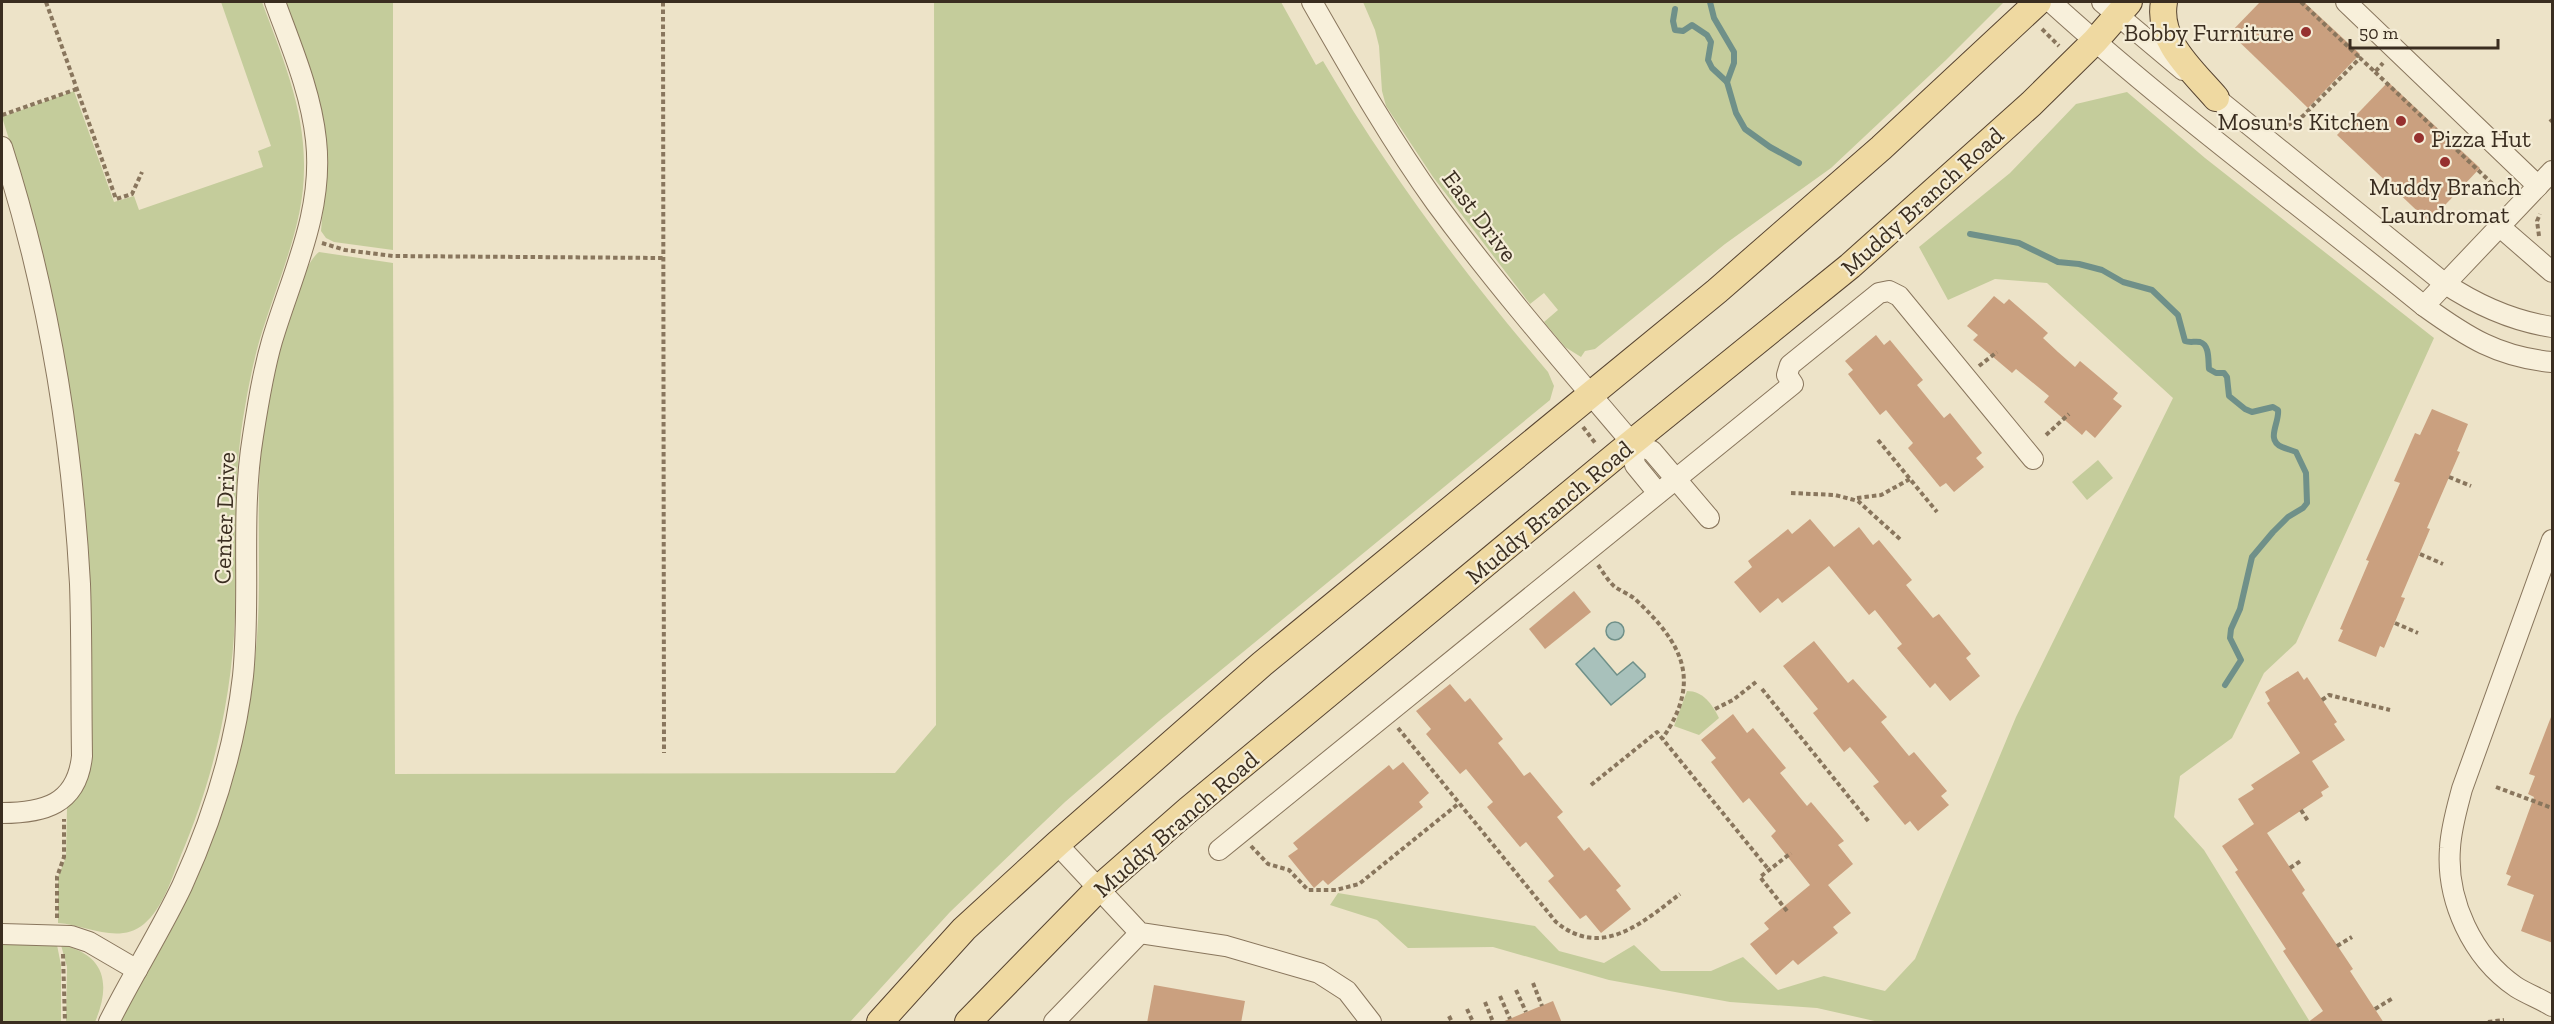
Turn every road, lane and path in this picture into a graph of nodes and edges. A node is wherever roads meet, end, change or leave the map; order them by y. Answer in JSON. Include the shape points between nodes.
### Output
{"nodes":[{"id":1,"x":46,"y":2,"type":"edge"},
{"id":2,"x":274,"y":2,"type":"edge"},
{"id":3,"x":663,"y":2,"type":"edge"},
{"id":4,"x":1312,"y":2,"type":"edge"},
{"id":5,"x":2038,"y":2,"type":"edge"},
{"id":6,"x":2052,"y":2,"type":"edge"},
{"id":7,"x":2164,"y":2,"type":"edge"},
{"id":8,"x":2301,"y":2,"type":"edge"},
{"id":9,"x":2346,"y":2,"type":"edge"},
{"id":10,"x":2116,"y":6,"type":"edge"},
{"id":11,"x":2042,"y":28,"type":"dead end"},
{"id":12,"x":2095,"y":41,"type":"junction"},
{"id":13,"x":2059,"y":46,"type":"dead end"},
{"id":14,"x":2396,"y":50,"type":"junction"},
{"id":15,"x":2360,"y":58,"type":"junction"},
{"id":16,"x":2375,"y":72,"type":"junction"},
{"id":17,"x":77,"y":89,"type":"junction"},
{"id":18,"x":2216,"y":98,"type":"junction"},
{"id":19,"x":2,"y":115,"type":"edge"},
{"id":20,"x":2281,"y":130,"type":"dead end"},
{"id":21,"x":2,"y":147,"type":"edge"},
{"id":22,"x":2553,"y":171,"type":"edge"},
{"id":23,"x":142,"y":172,"type":"dead end"},
{"id":24,"x":2538,"y":186,"type":"junction"},
{"id":25,"x":2501,"y":192,"type":"dead end"},
{"id":26,"x":2542,"y":209,"type":"dead end"},
{"id":27,"x":2499,"y":226,"type":"junction"},
{"id":28,"x":307,"y":238,"type":"junction"},
{"id":29,"x":2542,"y":239,"type":"dead end"},
{"id":30,"x":663,"y":258,"type":"junction"},
{"id":31,"x":2553,"y":272,"type":"edge"},
{"id":32,"x":2444,"y":283,"type":"junction"},
{"id":33,"x":2424,"y":306,"type":"junction"},
{"id":34,"x":2553,"y":327,"type":"edge"},
{"id":35,"x":1997,"y":352,"type":"dead end"},
{"id":36,"x":1985,"y":361,"type":"dead end"},
{"id":37,"x":2553,"y":362,"type":"edge"},
{"id":38,"x":1592,"y":396,"type":"junction"},
{"id":39,"x":2069,"y":414,"type":"dead end"},
{"id":40,"x":1581,"y":424,"type":"dead end"},
{"id":41,"x":2046,"y":435,"type":"dead end"},
{"id":42,"x":1878,"y":440,"type":"dead end"},
{"id":43,"x":1632,"y":443,"type":"junction"},
{"id":44,"x":1596,"y":444,"type":"dead end"},
{"id":45,"x":2033,"y":459,"type":"dead end"},
{"id":46,"x":2449,"y":477,"type":"dead end"},
{"id":47,"x":1676,"y":479,"type":"junction"},
{"id":48,"x":1910,"y":480,"type":"junction"},
{"id":49,"x":2471,"y":486,"type":"dead end"},
{"id":50,"x":1658,"y":493,"type":"junction"},
{"id":51,"x":1791,"y":493,"type":"dead end"},
{"id":52,"x":1850,"y":498,"type":"junction"},
{"id":53,"x":1937,"y":513,"type":"dead end"},
{"id":54,"x":1709,"y":518,"type":"dead end"},
{"id":55,"x":2553,"y":540,"type":"edge"},
{"id":56,"x":1902,"y":541,"type":"dead end"},
{"id":57,"x":2420,"y":554,"type":"dead end"},
{"id":58,"x":1594,"y":561,"type":"dead end"},
{"id":59,"x":2443,"y":564,"type":"dead end"},
{"id":60,"x":2395,"y":623,"type":"dead end"},
{"id":61,"x":2418,"y":633,"type":"dead end"},
{"id":62,"x":1756,"y":682,"type":"dead end"},
{"id":63,"x":1762,"y":689,"type":"dead end"},
{"id":64,"x":2322,"y":700,"type":"dead end"},
{"id":65,"x":1714,"y":709,"type":"dead end"},
{"id":66,"x":2390,"y":710,"type":"dead end"},
{"id":67,"x":1386,"y":714,"type":"junction"},
{"id":68,"x":1662,"y":739,"type":"junction"},
{"id":69,"x":664,"y":753,"type":"dead end"},
{"id":70,"x":1591,"y":785,"type":"dead end"},
{"id":71,"x":2496,"y":788,"type":"dead end"},
{"id":72,"x":64,"y":797,"type":"junction"},
{"id":73,"x":1458,"y":804,"type":"junction"},
{"id":74,"x":2553,"y":808,"type":"edge"},
{"id":75,"x":2301,"y":810,"type":"dead end"},
{"id":76,"x":2,"y":813,"type":"edge"},
{"id":77,"x":1869,"y":822,"type":"dead end"},
{"id":78,"x":2308,"y":822,"type":"dead end"},
{"id":79,"x":1240,"y":832,"type":"junction"},
{"id":80,"x":1057,"y":844,"type":"junction"},
{"id":81,"x":1219,"y":850,"type":"dead end"},
{"id":82,"x":1791,"y":853,"type":"dead end"},
{"id":83,"x":2302,"y":860,"type":"dead end"},
{"id":84,"x":2290,"y":868,"type":"dead end"},
{"id":85,"x":1769,"y":870,"type":"junction"},
{"id":86,"x":1099,"y":888,"type":"junction"},
{"id":87,"x":1680,"y":894,"type":"dead end"},
{"id":88,"x":1786,"y":911,"type":"dead end"},
{"id":89,"x":1140,"y":933,"type":"junction"},
{"id":90,"x":2,"y":934,"type":"edge"},
{"id":91,"x":58,"y":934,"type":"junction"},
{"id":92,"x":2352,"y":937,"type":"dead end"},
{"id":93,"x":2337,"y":946,"type":"dead end"},
{"id":94,"x":137,"y":970,"type":"junction"},
{"id":95,"x":1533,"y":983,"type":"dead end"},
{"id":96,"x":1516,"y":990,"type":"dead end"},
{"id":97,"x":1500,"y":996,"type":"dead end"},
{"id":98,"x":2393,"y":998,"type":"dead end"},
{"id":99,"x":1485,"y":1002,"type":"dead end"},
{"id":100,"x":2553,"y":1005,"type":"edge"},
{"id":101,"x":1542,"y":1006,"type":"dead end"},
{"id":102,"x":1467,"y":1009,"type":"dead end"},
{"id":103,"x":2375,"y":1009,"type":"dead end"},
{"id":104,"x":1526,"y":1012,"type":"dead end"},
{"id":105,"x":1449,"y":1016,"type":"dead end"},
{"id":106,"x":1510,"y":1019,"type":"dead end"},
{"id":107,"x":2504,"y":1020,"type":"dead end"},
{"id":108,"x":65,"y":1023,"type":"edge"},
{"id":109,"x":109,"y":1023,"type":"edge"},
{"id":110,"x":880,"y":1023,"type":"edge"},
{"id":111,"x":968,"y":1023,"type":"edge"},
{"id":112,"x":1053,"y":1023,"type":"edge"},
{"id":113,"x":1371,"y":1023,"type":"edge"},
{"id":114,"x":1452,"y":1023,"type":"edge"},
{"id":115,"x":1473,"y":1023,"type":"edge"},
{"id":116,"x":1493,"y":1023,"type":"edge"},
{"id":117,"x":2488,"y":1023,"type":"edge"}],
"edges":[{"from":1,"to":17,"type":"path"},
{"from":2,"to":28,"type":"street","name":"Center Drive","via":[[302,77],[316,139],[317,183]]},
{"from":3,"to":30,"type":"path"},
{"from":4,"to":38,"type":"street","name":"East Drive","via":[[1390,136],[1435,202]]},
{"from":5,"to":38,"type":"main road","via":[[1881,148]]},
{"from":6,"to":12,"type":"street"},
{"from":7,"to":18,"type":"main road","via":[[2162,18],[2170,43]]},
{"from":8,"to":15,"type":"path"},
{"from":9,"to":14,"type":"street"},
{"from":10,"to":12,"type":"main road","name":"Muddy Branch Road"},
{"from":10,"to":18,"type":"street"},
{"from":11,"to":13,"type":"path"},
{"from":12,"to":33,"type":"street"},
{"from":12,"to":43,"type":"main road","name":"Muddy Branch Road","via":[[2031,104],[1850,266]]},
{"from":14,"to":16,"type":"path"},
{"from":14,"to":24,"type":"street"},
{"from":15,"to":16,"type":"path"},
{"from":15,"to":20,"type":"path","via":[[2303,116]]},
{"from":16,"to":25,"type":"path"},
{"from":17,"to":19,"type":"path"},
{"from":17,"to":23,"type":"path","via":[[116,199],[132,194]]},
{"from":18,"to":32,"type":"street"},
{"from":21,"to":72,"type":"street","via":[[46,327],[72,491],[80,583],[81,756],[75,783]]},
{"from":22,"to":24,"type":"street"},
{"from":24,"to":27,"type":"street"},
{"from":26,"to":29,"type":"path","via":[[2537,226]]},
{"from":27,"to":31,"type":"street"},
{"from":27,"to":32,"type":"street"},
{"from":28,"to":30,"type":"path","via":[[345,250],[393,256]]},
{"from":28,"to":94,"type":"street","name":"Center Drive","via":[[272,342],[252,441],[247,633],[232,736],[203,836]]},
{"from":30,"to":69,"type":"path"},
{"from":32,"to":33,"type":"street"},
{"from":32,"to":34,"type":"street","via":[[2471,301],[2504,315]]},
{"from":33,"to":37,"type":"street","via":[[2483,345]]},
{"from":35,"to":36,"type":"path"},
{"from":38,"to":43,"type":"street","name":"East Drive"},
{"from":38,"to":80,"type":"main road","via":[[1262,664]]},
{"from":39,"to":41,"type":"path"},
{"from":40,"to":44,"type":"path"},
{"from":42,"to":48,"type":"path"},
{"from":43,"to":47,"type":"street","via":[[1652,451]]},
{"from":43,"to":50,"type":"street","via":[[1635,465]]},
{"from":43,"to":86,"type":"main road","name":"Muddy Branch Road"},
{"from":45,"to":47,"type":"street","via":[[1899,296],[1884,291],[1790,365],[1787,375],[1793,384]]},
{"from":46,"to":49,"type":"path"},
{"from":47,"to":50,"type":"street"},
{"from":47,"to":54,"type":"street"},
{"from":48,"to":52,"type":"path","via":[[1881,495]]},
{"from":48,"to":53,"type":"path"},
{"from":50,"to":67,"type":"street"},
{"from":51,"to":52,"type":"path"},
{"from":52,"to":56,"type":"path","via":[[1870,510]]},
{"from":55,"to":100,"type":"street","via":[[2462,789],[2449,850],[2459,911],[2485,960],[2516,987]]},
{"from":57,"to":59,"type":"path"},
{"from":58,"to":68,"type":"path","via":[[1612,584],[1636,600],[1680,657],[1685,689],[1675,718]]},
{"from":60,"to":61,"type":"path"},
{"from":62,"to":65,"type":"path"},
{"from":63,"to":77,"type":"path"},
{"from":64,"to":66,"type":"path","via":[[2329,695]]},
{"from":67,"to":73,"type":"path"},
{"from":67,"to":79,"type":"street"},
{"from":68,"to":70,"type":"path","via":[[1657,732]]},
{"from":68,"to":85,"type":"path"},
{"from":71,"to":74,"type":"path"},
{"from":72,"to":76,"type":"street","via":[[33,812]]},
{"from":72,"to":91,"type":"path","via":[[64,857],[57,877]]},
{"from":73,"to":79,"type":"path","via":[[1359,884],[1342,889],[1308,890],[1289,870],[1268,864]]},
{"from":73,"to":87,"type":"path","via":[[1556,922],[1575,934],[1599,938],[1625,933]]},
{"from":75,"to":78,"type":"path"},
{"from":79,"to":81,"type":"street"},
{"from":80,"to":86,"type":"street"},
{"from":80,"to":110,"type":"main road","via":[[964,929]]},
{"from":82,"to":85,"type":"path"},
{"from":83,"to":84,"type":"path"},
{"from":85,"to":88,"type":"path","via":[[1760,877]]},
{"from":86,"to":89,"type":"street"},
{"from":86,"to":111,"type":"main road","name":"Muddy Branch Road"},
{"from":89,"to":112,"type":"street"},
{"from":89,"to":113,"type":"street","via":[[1226,946],[1318,973],[1347,991]]},
{"from":90,"to":91,"type":"street"},
{"from":91,"to":94,"type":"street","via":[[89,942]]},
{"from":91,"to":108,"type":"path","via":[[64,962]]},
{"from":92,"to":93,"type":"path"},
{"from":94,"to":109,"type":"street","name":"Center Drive"},
{"from":95,"to":101,"type":"path"},
{"from":96,"to":104,"type":"path"},
{"from":97,"to":106,"type":"path"},
{"from":98,"to":103,"type":"path"},
{"from":99,"to":116,"type":"path"},
{"from":102,"to":115,"type":"path"},
{"from":105,"to":114,"type":"path"},
{"from":107,"to":117,"type":"path"}]}
